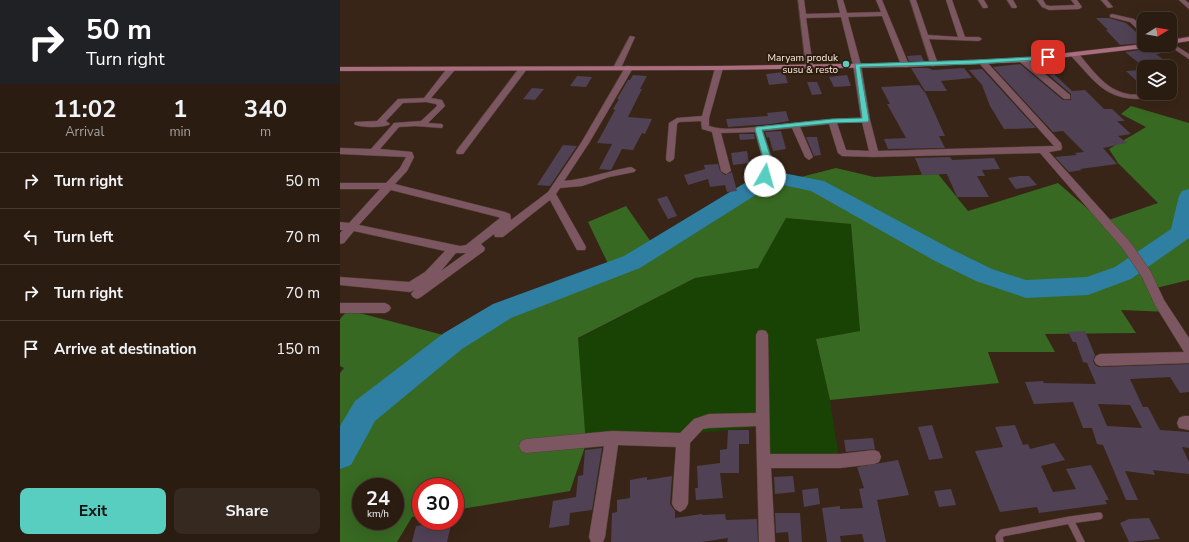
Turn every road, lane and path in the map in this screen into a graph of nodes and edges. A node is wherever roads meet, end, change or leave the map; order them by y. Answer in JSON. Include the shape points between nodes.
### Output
{"nodes":[{"id":1,"x":801,"y":0,"type":"edge"},
{"id":2,"x":840,"y":0,"type":"edge"},
{"id":3,"x":879,"y":0,"type":"edge"},
{"id":4,"x":913,"y":0,"type":"edge"},
{"id":5,"x":949,"y":0,"type":"edge"},
{"id":6,"x":981,"y":0,"type":"edge"},
{"id":7,"x":1010,"y":0,"type":"edge"},
{"id":8,"x":1040,"y":0,"type":"edge"},
{"id":9,"x":1074,"y":0,"type":"edge"},
{"id":10,"x":1104,"y":0,"type":"edge"},
{"id":11,"x":1182,"y":0,"type":"edge"},
{"id":12,"x":985,"y":7,"type":"dead end"},
{"id":13,"x":1110,"y":7,"type":"dead end"},
{"id":14,"x":1189,"y":7,"type":"edge"},
{"id":15,"x":1014,"y":8,"type":"dead end"},
{"id":16,"x":885,"y":14,"type":"junction"},
{"id":17,"x":845,"y":15,"type":"junction"},
{"id":18,"x":804,"y":16,"type":"junction"},
{"id":19,"x":1112,"y":16,"type":"dead end"},
{"id":20,"x":1137,"y":25,"type":"edge"},
{"id":21,"x":632,"y":37,"type":"dead end"},
{"id":22,"x":925,"y":37,"type":"junction"},
{"id":23,"x":962,"y":39,"type":"junction"},
{"id":24,"x":979,"y":39,"type":"dead end"},
{"id":25,"x":1189,"y":39,"type":"edge"},
{"id":26,"x":1177,"y":42,"type":"edge"},
{"id":27,"x":1137,"y":47,"type":"edge"},
{"id":28,"x":1177,"y":48,"type":"edge"},
{"id":29,"x":1075,"y":55,"type":"junction"},
{"id":30,"x":1189,"y":57,"type":"edge"},
{"id":31,"x":1023,"y":60,"type":"junction"},
{"id":32,"x":982,"y":62,"type":"junction"},
{"id":33,"x":934,"y":64,"type":"junction"},
{"id":34,"x":857,"y":65,"type":"junction"},
{"id":35,"x":905,"y":65,"type":"junction"},
{"id":36,"x":809,"y":66,"type":"junction"},
{"id":37,"x":618,"y":68,"type":"junction"},
{"id":38,"x":629,"y":68,"type":"junction"},
{"id":39,"x":719,"y":68,"type":"junction"},
{"id":40,"x":451,"y":69,"type":"junction"},
{"id":41,"x":523,"y":69,"type":"junction"},
{"id":42,"x":341,"y":70,"type":"edge"},
{"id":43,"x":1068,"y":97,"type":"dead end"},
{"id":44,"x":1137,"y":97,"type":"edge"},
{"id":45,"x":426,"y":100,"type":"junction"},
{"id":46,"x":705,"y":118,"type":"junction"},
{"id":47,"x":866,"y":120,"type":"junction"},
{"id":48,"x":832,"y":121,"type":"junction"},
{"id":49,"x":358,"y":124,"type":"dead end"},
{"id":50,"x":379,"y":124,"type":"junction"},
{"id":51,"x":397,"y":124,"type":"junction"},
{"id":52,"x":417,"y":124,"type":"junction"},
{"id":53,"x":439,"y":126,"type":"dead end"},
{"id":54,"x":795,"y":126,"type":"junction"},
{"id":55,"x":758,"y":129,"type":"junction"},
{"id":56,"x":716,"y":130,"type":"junction"},
{"id":57,"x":1042,"y":150,"type":"junction"},
{"id":58,"x":340,"y":151,"type":"edge"},
{"id":59,"x":374,"y":151,"type":"junction"},
{"id":60,"x":460,"y":152,"type":"dead end"},
{"id":61,"x":874,"y":154,"type":"junction"},
{"id":62,"x":809,"y":156,"type":"dead end"},
{"id":63,"x":670,"y":159,"type":"dead end"},
{"id":64,"x":631,"y":170,"type":"dead end"},
{"id":65,"x":726,"y":171,"type":"dead end"},
{"id":66,"x":757,"y":182,"type":"dead end"},
{"id":67,"x":340,"y":186,"type":"edge"},
{"id":68,"x":389,"y":186,"type":"junction"},
{"id":69,"x":554,"y":190,"type":"junction"},
{"id":70,"x":340,"y":226,"type":"edge"},
{"id":71,"x":352,"y":227,"type":"junction"},
{"id":72,"x":340,"y":240,"type":"edge"},
{"id":73,"x":581,"y":247,"type":"dead end"},
{"id":74,"x":454,"y":248,"type":"junction"},
{"id":75,"x":340,"y":281,"type":"edge"},
{"id":76,"x":417,"y":294,"type":"dead end"},
{"id":77,"x":340,"y":308,"type":"edge"},
{"id":78,"x":385,"y":308,"type":"dead end"},
{"id":79,"x":762,"y":335,"type":"dead end"},
{"id":80,"x":1189,"y":349,"type":"edge"},
{"id":81,"x":1189,"y":357,"type":"edge"},
{"id":82,"x":1100,"y":360,"type":"dead end"},
{"id":83,"x":763,"y":420,"type":"junction"},
{"id":84,"x":612,"y":438,"type":"junction"},
{"id":85,"x":683,"y":440,"type":"junction"},
{"id":86,"x":526,"y":446,"type":"dead end"},
{"id":87,"x":874,"y":457,"type":"dead end"},
{"id":88,"x":763,"y":461,"type":"junction"},
{"id":89,"x":680,"y":504,"type":"dead end"},
{"id":90,"x":1099,"y":516,"type":"dead end"},
{"id":91,"x":1070,"y":520,"type":"junction"},
{"id":92,"x":598,"y":537,"type":"dead end"},
{"id":93,"x":767,"y":542,"type":"edge"},
{"id":94,"x":1000,"y":542,"type":"edge"},
{"id":95,"x":1081,"y":542,"type":"edge"}],
"edges":[{"from":1,"to":18,"type":"street"},
{"from":2,"to":17,"type":"street"},
{"from":3,"to":16,"type":"street"},
{"from":4,"to":22,"type":"street"},
{"from":5,"to":23,"type":"street"},
{"from":6,"to":12,"type":"street"},
{"from":7,"to":15,"type":"street"},
{"from":8,"to":9,"type":"street","via":[[1049,8],[1079,7]]},
{"from":10,"to":13,"type":"street"},
{"from":11,"to":14,"type":"street"},
{"from":16,"to":17,"type":"street"},
{"from":16,"to":35,"type":"street"},
{"from":17,"to":18,"type":"street"},
{"from":17,"to":34,"type":"street"},
{"from":18,"to":36,"type":"street"},
{"from":19,"to":20,"type":"street","via":[[1132,20]]},
{"from":21,"to":37,"type":"street"},
{"from":22,"to":23,"type":"street"},
{"from":22,"to":33,"type":"street"},
{"from":23,"to":24,"type":"street"},
{"from":25,"to":26,"type":"street"},
{"from":27,"to":29,"type":"street"},
{"from":28,"to":30,"type":"street"},
{"from":29,"to":31,"type":"street"},
{"from":29,"to":44,"type":"street","via":[[1106,89],[1127,97]]},
{"from":31,"to":32,"type":"street"},
{"from":31,"to":43,"type":"street"},
{"from":32,"to":33,"type":"street"},
{"from":32,"to":57,"type":"street","via":[[1058,145],[1056,149]]},
{"from":33,"to":35,"type":"street"},
{"from":34,"to":35,"type":"street"},
{"from":34,"to":36,"type":"street"},
{"from":34,"to":47,"type":"street"},
{"from":36,"to":39,"type":"street"},
{"from":37,"to":38,"type":"street"},
{"from":37,"to":41,"type":"street"},
{"from":38,"to":39,"type":"street"},
{"from":38,"to":69,"type":"street"},
{"from":39,"to":46,"type":"street"},
{"from":40,"to":41,"type":"street"},
{"from":40,"to":42,"type":"street"},
{"from":40,"to":45,"type":"street"},
{"from":41,"to":60,"type":"street"},
{"from":45,"to":50,"type":"street","via":[[401,101]]},
{"from":45,"to":52,"type":"street","via":[[439,102],[441,106],[423,123]]},
{"from":46,"to":56,"type":"street","via":[[705,127]]},
{"from":46,"to":63,"type":"street","via":[[677,120],[673,123]]},
{"from":47,"to":48,"type":"street"},
{"from":47,"to":61,"type":"street"},
{"from":48,"to":54,"type":"street"},
{"from":48,"to":61,"type":"street","via":[[842,153]]},
{"from":49,"to":50,"type":"street"},
{"from":50,"to":51,"type":"street"},
{"from":51,"to":52,"type":"street"},
{"from":51,"to":59,"type":"street"},
{"from":52,"to":53,"type":"street"},
{"from":54,"to":55,"type":"street"},
{"from":54,"to":62,"type":"street"},
{"from":55,"to":56,"type":"street"},
{"from":55,"to":66,"type":"street","via":[[770,168]]},
{"from":56,"to":65,"type":"street"},
{"from":57,"to":61,"type":"street"},
{"from":57,"to":80,"type":"street","via":[[1127,246],[1147,275],[1159,302]]},
{"from":58,"to":59,"type":"street"},
{"from":59,"to":68,"type":"street","via":[[409,154],[404,169]]},
{"from":64,"to":69,"type":"street"},
{"from":67,"to":68,"type":"street"},
{"from":68,"to":71,"type":"street"},
{"from":68,"to":74,"type":"street","via":[[506,217],[505,222],[469,248]]},
{"from":69,"to":73,"type":"street"},
{"from":69,"to":76,"type":"street","via":[[520,219]]},
{"from":70,"to":71,"type":"street"},
{"from":71,"to":72,"type":"street"},
{"from":71,"to":74,"type":"street"},
{"from":74,"to":75,"type":"street","via":[[420,284],[410,287]]},
{"from":77,"to":78,"type":"street"},
{"from":79,"to":83,"type":"street"},
{"from":81,"to":82,"type":"street"},
{"from":83,"to":85,"type":"street","via":[[709,421],[699,424]]},
{"from":83,"to":88,"type":"street"},
{"from":84,"to":85,"type":"street"},
{"from":84,"to":86,"type":"street"},
{"from":84,"to":92,"type":"street"},
{"from":85,"to":89,"type":"street"},
{"from":87,"to":88,"type":"street","via":[[840,461]]},
{"from":88,"to":93,"type":"street"},
{"from":90,"to":91,"type":"lane"},
{"from":91,"to":94,"type":"lane","via":[[1002,533],[999,537]]},
{"from":91,"to":95,"type":"lane"}]}
